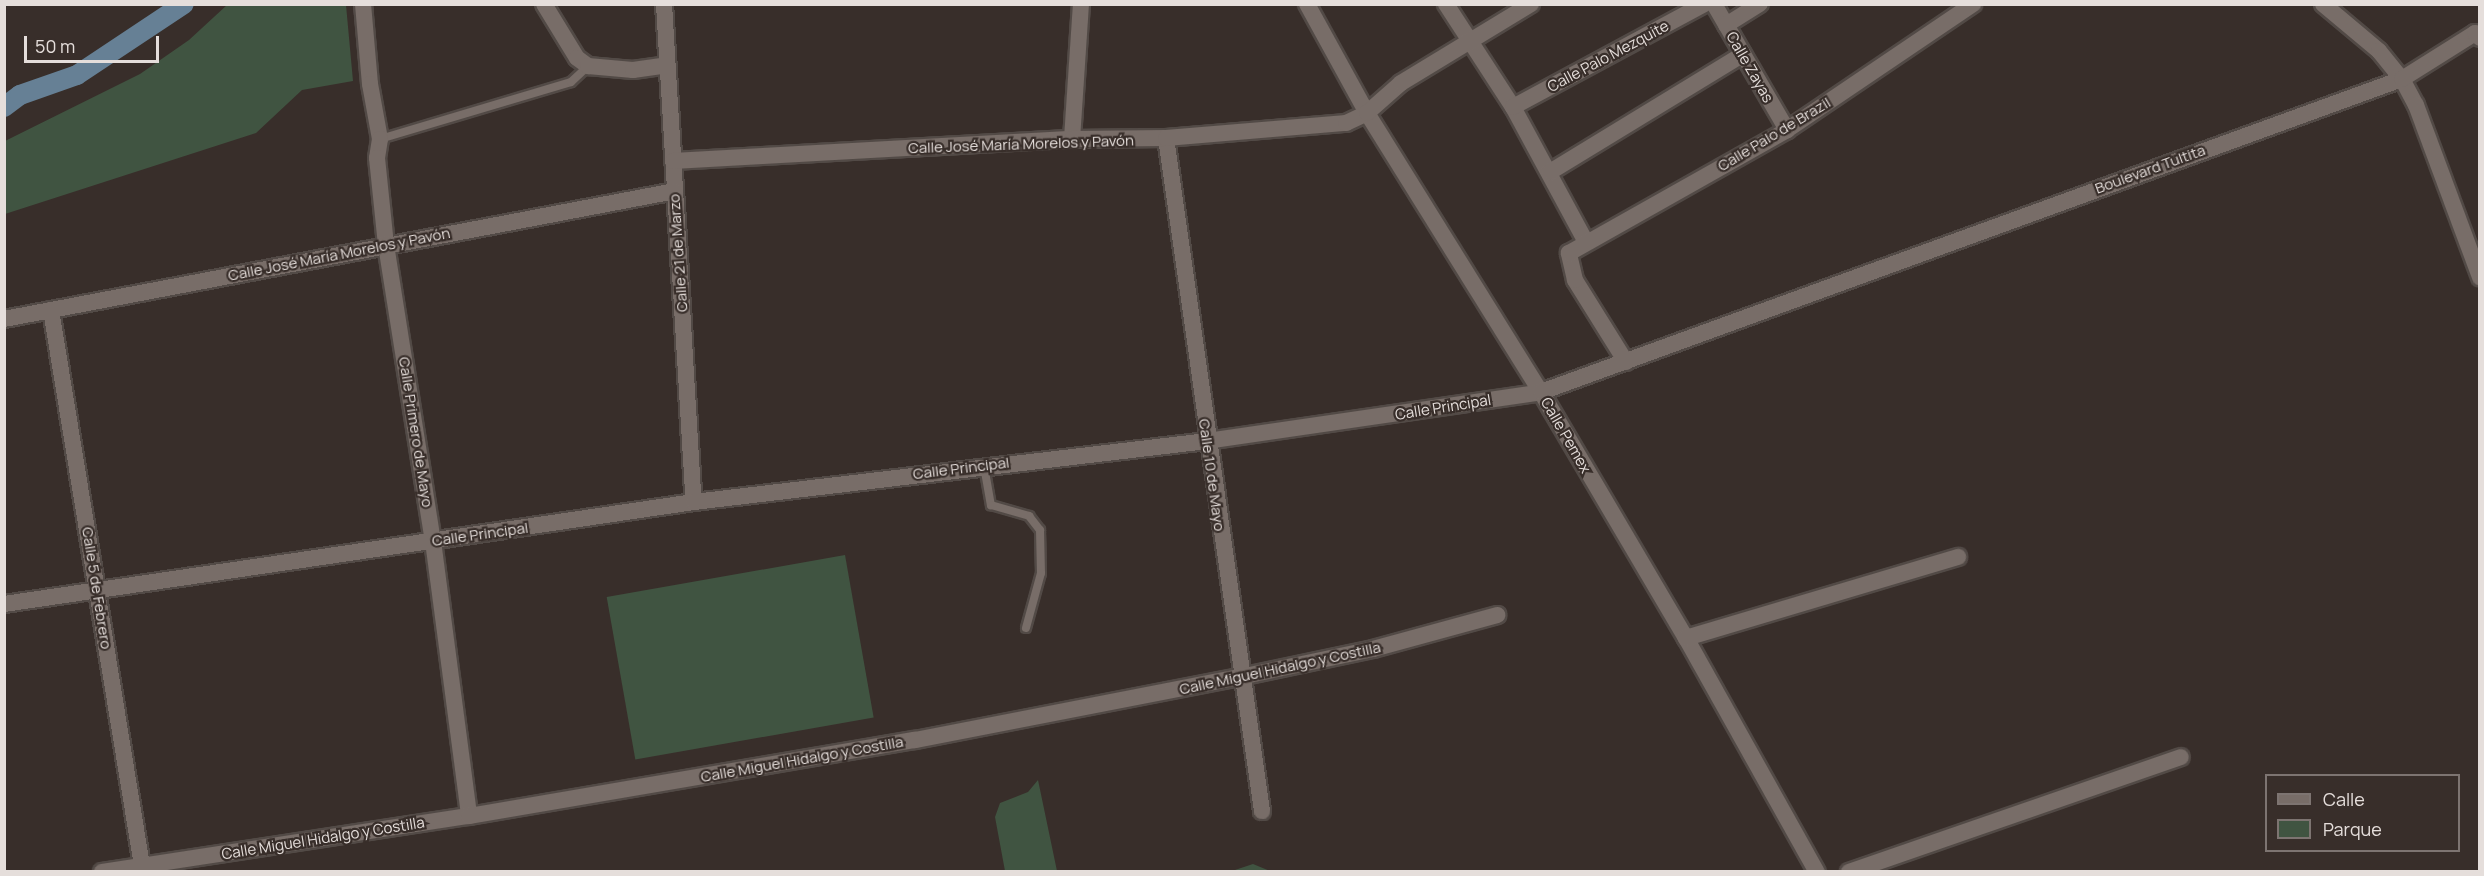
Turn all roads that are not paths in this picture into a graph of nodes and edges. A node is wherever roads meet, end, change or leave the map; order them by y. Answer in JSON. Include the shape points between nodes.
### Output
{"nodes":[{"id":1,"x":363,"y":4,"type":"edge"},
{"id":2,"x":544,"y":4,"type":"edge"},
{"id":3,"x":664,"y":4,"type":"edge"},
{"id":4,"x":1081,"y":4,"type":"edge"},
{"id":5,"x":1307,"y":4,"type":"edge"},
{"id":6,"x":1446,"y":4,"type":"edge"},
{"id":7,"x":1531,"y":4,"type":"edge"},
{"id":8,"x":1704,"y":4,"type":"edge"},
{"id":9,"x":1714,"y":4,"type":"edge"},
{"id":10,"x":1760,"y":4,"type":"edge"},
{"id":11,"x":1973,"y":4,"type":"edge"},
{"id":12,"x":2323,"y":4,"type":"edge"},
{"id":13,"x":1726,"y":25,"type":"junction"},
{"id":14,"x":2478,"y":32,"type":"edge"},
{"id":15,"x":1469,"y":42,"type":"junction"},
{"id":16,"x":1743,"y":54,"type":"junction"},
{"id":17,"x":667,"y":65,"type":"junction"},
{"id":18,"x":588,"y":66,"type":"junction"},
{"id":19,"x":2402,"y":79,"type":"junction"},
{"id":20,"x":1513,"y":107,"type":"junction"},
{"id":21,"x":1367,"y":113,"type":"junction"},
{"id":22,"x":1787,"y":130,"type":"junction"},
{"id":23,"x":1166,"y":138,"type":"junction"},
{"id":24,"x":380,"y":139,"type":"junction"},
{"id":25,"x":1072,"y":139,"type":"junction"},
{"id":26,"x":673,"y":161,"type":"junction"},
{"id":27,"x":1550,"y":172,"type":"junction"},
{"id":28,"x":675,"y":191,"type":"junction"},
{"id":29,"x":1586,"y":242,"type":"junction"},
{"id":30,"x":386,"y":245,"type":"junction"},
{"id":31,"x":1899,"y":259,"type":"joint"},
{"id":32,"x":2480,"y":277,"type":"edge"},
{"id":33,"x":51,"y":310,"type":"junction"},
{"id":34,"x":4,"y":319,"type":"edge"},
{"id":35,"x":1626,"y":362,"type":"junction"},
{"id":36,"x":1541,"y":392,"type":"junction"},
{"id":37,"x":1207,"y":441,"type":"junction"},
{"id":38,"x":984,"y":465,"type":"junction"},
{"id":39,"x":694,"y":502,"type":"junction"},
{"id":40,"x":433,"y":541,"type":"junction"},
{"id":41,"x":1958,"y":557,"type":"dead end"},
{"id":42,"x":97,"y":591,"type":"junction"},
{"id":43,"x":4,"y":604,"type":"edge"},
{"id":44,"x":1497,"y":615,"type":"dead end"},
{"id":45,"x":1026,"y":628,"type":"dead end"},
{"id":46,"x":1686,"y":638,"type":"junction"},
{"id":47,"x":1240,"y":677,"type":"junction"},
{"id":48,"x":2181,"y":757,"type":"dead end"},
{"id":49,"x":1262,"y":811,"type":"dead end"},
{"id":50,"x":469,"y":816,"type":"junction"},
{"id":51,"x":142,"y":866,"type":"junction"},
{"id":52,"x":102,"y":872,"type":"edge"},
{"id":53,"x":1817,"y":872,"type":"edge"},
{"id":54,"x":1850,"y":872,"type":"edge"}],
"edges":[{"from":1,"to":24,"type":"street","name":"Calle Primero de Mayo","via":[[370,84]]},
{"from":2,"to":18,"type":"street","via":[[577,58]]},
{"from":3,"to":17,"type":"street","name":"Calle 21 de Marzo"},
{"from":4,"to":25,"type":"street"},
{"from":5,"to":21,"type":"street","name":"Calle Pemex"},
{"from":6,"to":15,"type":"street"},
{"from":7,"to":15,"type":"street"},
{"from":8,"to":20,"type":"street","name":"Calle Palo Mezquite"},
{"from":9,"to":13,"type":"street","name":"Calle Zayas"},
{"from":10,"to":13,"type":"street"},
{"from":11,"to":22,"type":"street","name":"Calle Palo de Brazil"},
{"from":12,"to":19,"type":"street","via":[[2379,51]]},
{"from":13,"to":16,"type":"street","name":"Calle Zayas"},
{"from":14,"to":19,"type":"street","name":"Boulevard Tultita"},
{"from":15,"to":20,"type":"street"},
{"from":15,"to":21,"type":"street","via":[[1383,96]]},
{"from":16,"to":22,"type":"street","name":"Calle Zayas"},
{"from":16,"to":27,"type":"street"},
{"from":17,"to":18,"type":"street","via":[[633,70]]},
{"from":17,"to":26,"type":"street","name":"Calle 21 de Marzo"},
{"from":18,"to":24,"type":"lane","via":[[571,82]]},
{"from":19,"to":31,"type":"street","name":"Boulevard Tultita"},
{"from":19,"to":32,"type":"street","via":[[2416,105]]},
{"from":20,"to":27,"type":"street"},
{"from":21,"to":23,"type":"street","name":"Calle José María Morelos y Pavón","via":[[1346,123]]},
{"from":21,"to":36,"type":"street","name":"Calle Pemex"},
{"from":22,"to":29,"type":"street","name":"Calle Palo de Brazil"},
{"from":23,"to":25,"type":"street","name":"Calle José María Morelos y Pavón"},
{"from":23,"to":37,"type":"street","name":"Calle 10 de Mayo"},
{"from":24,"to":30,"type":"street","name":"Calle Primero de Mayo","via":[[377,158]]},
{"from":25,"to":26,"type":"street","name":"Calle José María Morelos y Pavón"},
{"from":26,"to":28,"type":"street","name":"Calle 21 de Marzo"},
{"from":27,"to":29,"type":"street"},
{"from":28,"to":30,"type":"street","name":"Calle José María Morelos y Pavón"},
{"from":28,"to":39,"type":"street","name":"Calle 21 de Marzo"},
{"from":29,"to":35,"type":"street","name":"Calle Palo de Brazil","via":[[1569,253],[1575,280]]},
{"from":30,"to":33,"type":"street","name":"Calle José María Morelos y Pavón"},
{"from":30,"to":40,"type":"street","name":"Calle Primero de Mayo"},
{"from":31,"to":35,"type":"street","name":"Calle Principal"},
{"from":33,"to":34,"type":"street","name":"Calle José María Morelos y Pavón"},
{"from":33,"to":42,"type":"street","name":"Calle 5 de Febrero"},
{"from":35,"to":36,"type":"street","name":"Calle Principal"},
{"from":36,"to":37,"type":"street","name":"Calle Principal"},
{"from":36,"to":46,"type":"street","name":"Calle Pemex"},
{"from":37,"to":38,"type":"street","name":"Calle Principal"},
{"from":37,"to":47,"type":"street","name":"Calle 10 de Mayo"},
{"from":38,"to":39,"type":"street","name":"Calle Principal"},
{"from":38,"to":45,"type":"lane","via":[[991,505],[1029,516],[1040,530],[1041,573]]},
{"from":39,"to":40,"type":"street","name":"Calle Principal"},
{"from":40,"to":42,"type":"street","name":"Calle Principal"},
{"from":40,"to":50,"type":"street","name":"Calle Primero de Mayo"},
{"from":41,"to":46,"type":"street"},
{"from":42,"to":43,"type":"street","name":"Calle Principal"},
{"from":42,"to":51,"type":"street","name":"Calle 5 de Febrero"},
{"from":44,"to":47,"type":"street","name":"Calle Miguel Hidalgo y Costilla","via":[[1373,649]]},
{"from":46,"to":53,"type":"street","name":"Calle Pemex"},
{"from":47,"to":49,"type":"street","name":"Calle 10 de Mayo"},
{"from":47,"to":50,"type":"street","name":"Calle Miguel Hidalgo y Costilla","via":[[915,740]]},
{"from":48,"to":54,"type":"street"},
{"from":50,"to":51,"type":"street","name":"Calle Miguel Hidalgo y Costilla"},
{"from":51,"to":52,"type":"street","name":"Calle Miguel Hidalgo y Costilla"}]}
